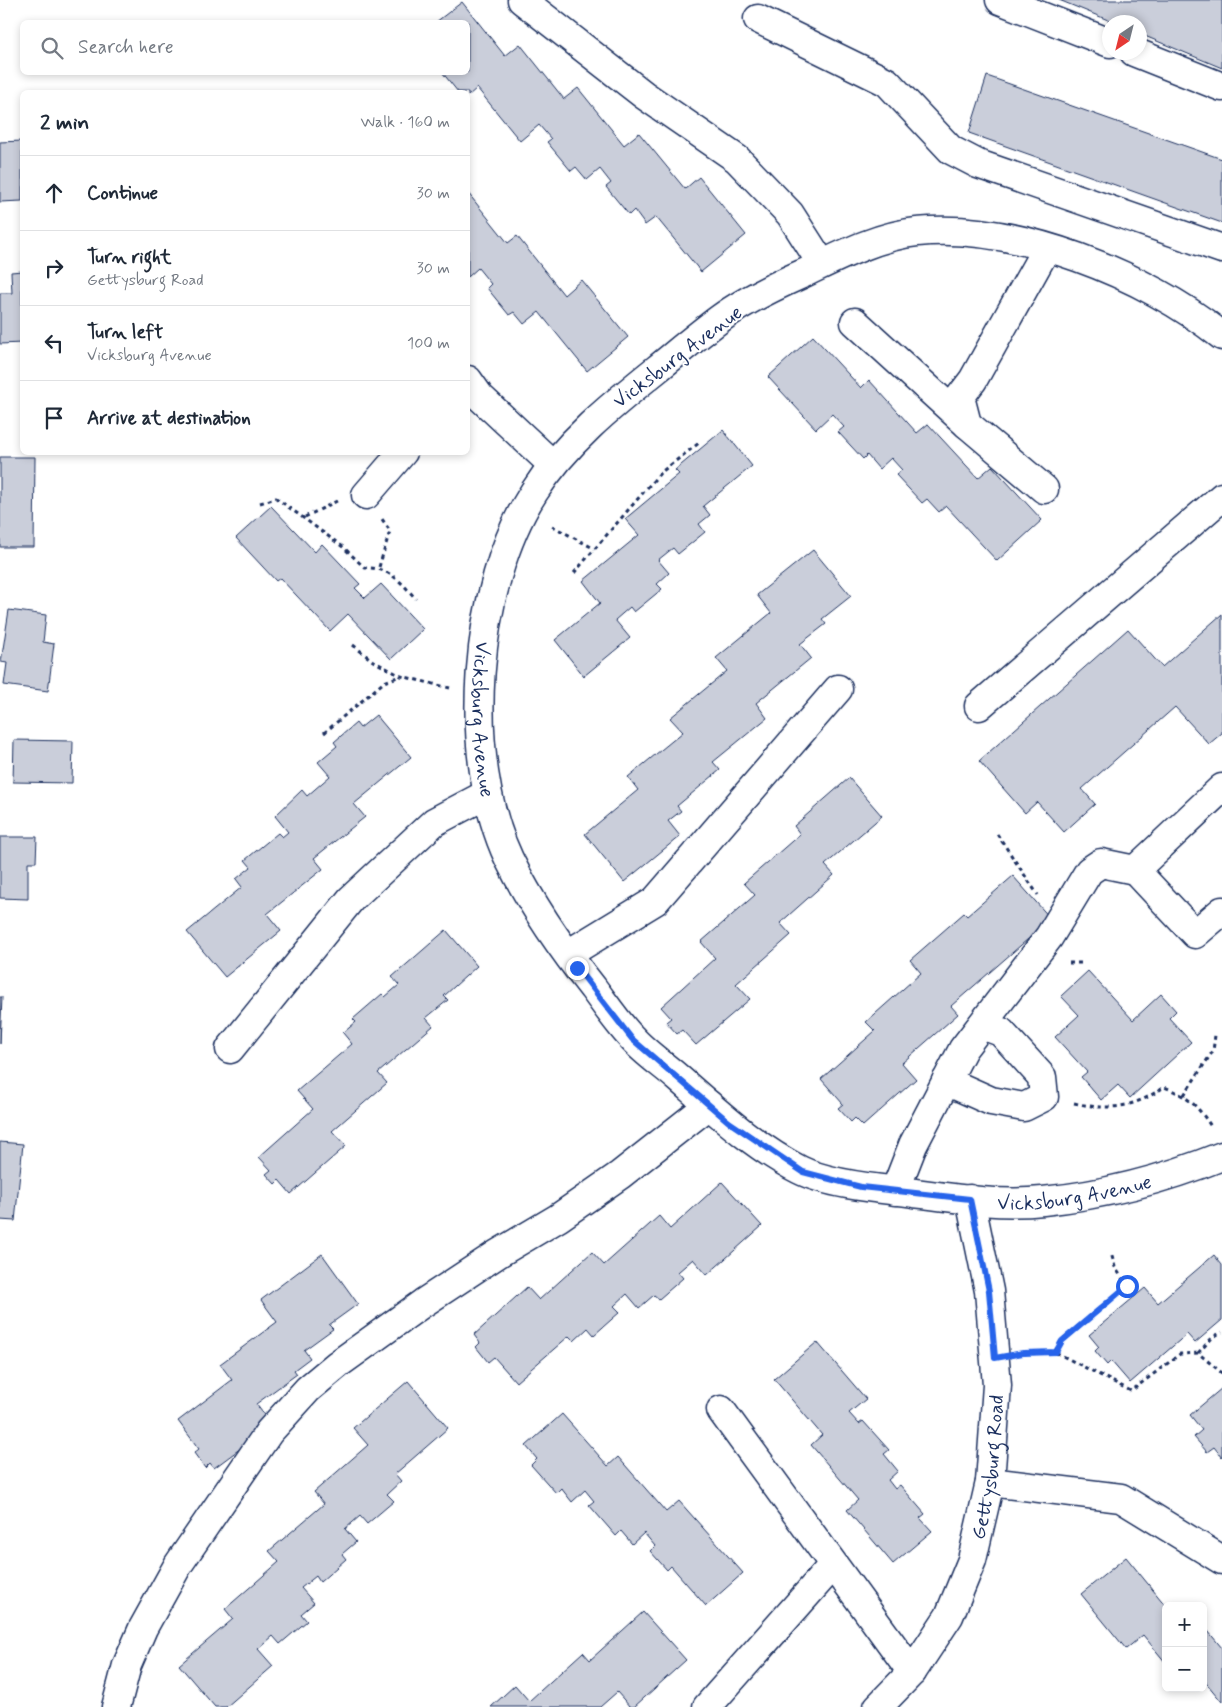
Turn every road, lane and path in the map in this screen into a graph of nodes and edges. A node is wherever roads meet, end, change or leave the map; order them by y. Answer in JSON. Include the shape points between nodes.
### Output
{"nodes":[{"id":1,"x":522,"y":0,"type":"edge"},
{"id":2,"x":1000,"y":0,"type":"edge"},
{"id":3,"x":758,"y":19,"type":"dead end"},
{"id":4,"x":1102,"y":40,"type":"edge"},
{"id":5,"x":1147,"y":57,"type":"edge"},
{"id":6,"x":1222,"y":87,"type":"edge"},
{"id":7,"x":1046,"y":248,"type":"junction"},
{"id":8,"x":1222,"y":250,"type":"edge"},
{"id":9,"x":822,"y":264,"type":"junction"},
{"id":10,"x":855,"y":322,"type":"dead end"},
{"id":11,"x":1222,"y":336,"type":"edge"},
{"id":12,"x":470,"y":383,"type":"edge"},
{"id":13,"x":967,"y":424,"type":"junction"},
{"id":14,"x":699,"y":443,"type":"dead end"},
{"id":15,"x":400,"y":455,"type":"edge"},
{"id":16,"x":553,"y":465,"type":"junction"},
{"id":17,"x":1044,"y":489,"type":"dead end"},
{"id":18,"x":366,"y":495,"type":"dead end"},
{"id":19,"x":1222,"y":497,"type":"edge"},
{"id":20,"x":260,"y":503,"type":"dead end"},
{"id":21,"x":552,"y":526,"type":"dead end"},
{"id":22,"x":595,"y":549,"type":"junction"},
{"id":23,"x":574,"y":573,"type":"dead end"},
{"id":24,"x":416,"y":599,"type":"dead end"},
{"id":25,"x":353,"y":645,"type":"dead end"},
{"id":26,"x":401,"y":676,"type":"junction"},
{"id":27,"x":838,"y":689,"type":"dead end"},
{"id":28,"x":480,"y":695,"type":"junction"},
{"id":29,"x":978,"y":706,"type":"dead end"},
{"id":30,"x":324,"y":733,"type":"dead end"},
{"id":31,"x":1222,"y":788,"type":"edge"},
{"id":32,"x":487,"y":794,"type":"junction"},
{"id":33,"x":997,"y":834,"type":"dead end"},
{"id":34,"x":1134,"y":870,"type":"junction"},
{"id":35,"x":1222,"y":911,"type":"edge"},
{"id":36,"x":1058,"y":922,"type":"junction"},
{"id":37,"x":568,"y":954,"type":"junction"},
{"id":38,"x":982,"y":1025,"type":"junction"},
{"id":39,"x":1215,"y":1035,"type":"dead end"},
{"id":40,"x":230,"y":1049,"type":"dead end"},
{"id":41,"x":946,"y":1082,"type":"junction"},
{"id":42,"x":1184,"y":1094,"type":"junction"},
{"id":43,"x":1044,"y":1097,"type":"junction"},
{"id":44,"x":709,"y":1105,"type":"junction"},
{"id":45,"x":1218,"y":1144,"type":"edge"},
{"id":46,"x":895,"y":1191,"type":"junction"},
{"id":47,"x":970,"y":1199,"type":"junction"},
{"id":48,"x":1111,"y":1253,"type":"dead end"},
{"id":49,"x":1222,"y":1332,"type":"edge"},
{"id":50,"x":1056,"y":1352,"type":"junction"},
{"id":51,"x":1198,"y":1353,"type":"junction"},
{"id":52,"x":995,"y":1358,"type":"junction"},
{"id":53,"x":1222,"y":1373,"type":"edge"},
{"id":54,"x":721,"y":1410,"type":"dead end"},
{"id":55,"x":990,"y":1482,"type":"junction"},
{"id":56,"x":1222,"y":1560,"type":"edge"},
{"id":57,"x":833,"y":1565,"type":"junction"},
{"id":58,"x":912,"y":1672,"type":"junction"},
{"id":59,"x":116,"y":1707,"type":"edge"},
{"id":60,"x":707,"y":1707,"type":"edge"},
{"id":61,"x":878,"y":1707,"type":"edge"}],
"edges":[{"from":1,"to":9,"type":"street","via":[[644,95],[737,159],[790,214]]},
{"from":2,"to":4,"type":"street"},
{"from":3,"to":8,"type":"street","via":[[887,82],[951,150],[978,164]]},
{"from":5,"to":6,"type":"street"},
{"from":7,"to":9,"type":"street","name":"Vicksburg Avenue","via":[[1007,238],[954,231],[914,232],[861,247]]},
{"from":7,"to":11,"type":"street","name":"Vicksburg Avenue","via":[[1109,269],[1158,291]]},
{"from":7,"to":13,"type":"street","via":[[973,380],[960,397]]},
{"from":9,"to":16,"type":"street","name":"Vicksburg Avenue","via":[[724,315],[608,408]]},
{"from":10,"to":13,"type":"street"},
{"from":12,"to":16,"type":"street","via":[[480,397]]},
{"from":13,"to":17,"type":"street"},
{"from":14,"to":22,"type":"path","via":[[660,473]]},
{"from":15,"to":18,"type":"street"},
{"from":16,"to":28,"type":"street","name":"Vicksburg Avenue","via":[[531,496],[510,538],[493,591]]},
{"from":19,"to":29,"type":"street"},
{"from":20,"to":24,"type":"path","via":[[276,498],[343,547],[365,568],[378,567],[399,580]]},
{"from":21,"to":22,"type":"path"},
{"from":22,"to":23,"type":"path"},
{"from":25,"to":26,"type":"path","via":[[373,661]]},
{"from":26,"to":28,"type":"path"},
{"from":26,"to":30,"type":"path","via":[[384,682]]},
{"from":27,"to":37,"type":"street","via":[[655,901]]},
{"from":28,"to":32,"type":"street","name":"Vicksburg Avenue"},
{"from":31,"to":34,"type":"street"},
{"from":32,"to":37,"type":"street","name":"Vicksburg Avenue","via":[[509,859]]},
{"from":32,"to":40,"type":"street","via":[[434,822],[351,899]]},
{"from":33,"to":36,"type":"path"},
{"from":34,"to":35,"type":"street","via":[[1195,934]]},
{"from":34,"to":36,"type":"street","via":[[1101,863],[1090,871]]},
{"from":36,"to":38,"type":"street"},
{"from":37,"to":44,"type":"street","name":"Vicksburg Avenue","via":[[632,1039]]},
{"from":38,"to":41,"type":"street","via":[[963,1049]]},
{"from":38,"to":43,"type":"street","via":[[1001,1032],[1042,1077]]},
{"from":39,"to":42,"type":"path","via":[[1213,1051]]},
{"from":41,"to":43,"type":"street","via":[[991,1101],[1024,1107]]},
{"from":41,"to":46,"type":"street","via":[[912,1145]]},
{"from":42,"to":43,"type":"path","via":[[1164,1086],[1148,1098],[1118,1108],[1093,1107]]},
{"from":42,"to":45,"type":"path","via":[[1202,1113]]},
{"from":44,"to":46,"type":"street","name":"Vicksburg Avenue","via":[[803,1172],[861,1187]]},
{"from":44,"to":59,"type":"street","via":[[620,1176],[423,1303],[308,1389],[269,1432],[178,1565],[143,1628]]},
{"from":45,"to":47,"type":"street","name":"Vicksburg Avenue","via":[[1157,1179],[1041,1202]]},
{"from":46,"to":47,"type":"street","name":"Vicksburg Avenue"},
{"from":47,"to":52,"type":"street","name":"Gettysburg Road","via":[[989,1291]]},
{"from":48,"to":50,"type":"path","via":[[1115,1267],[1127,1286],[1062,1341]]},
{"from":49,"to":51,"type":"path"},
{"from":50,"to":51,"type":"path","via":[[1131,1391],[1180,1354]]},
{"from":50,"to":52,"type":"path"},
{"from":51,"to":53,"type":"path"},
{"from":52,"to":55,"type":"street","name":"Gettysburg Road","via":[[997,1385]]},
{"from":54,"to":57,"type":"street"},
{"from":55,"to":56,"type":"street","via":[[1121,1498]]},
{"from":55,"to":58,"type":"street","name":"Gettysburg Road","via":[[972,1560],[949,1616]]},
{"from":57,"to":58,"type":"street"},
{"from":57,"to":60,"type":"street"},
{"from":58,"to":61,"type":"street","name":"Gettysburg Road"}]}
